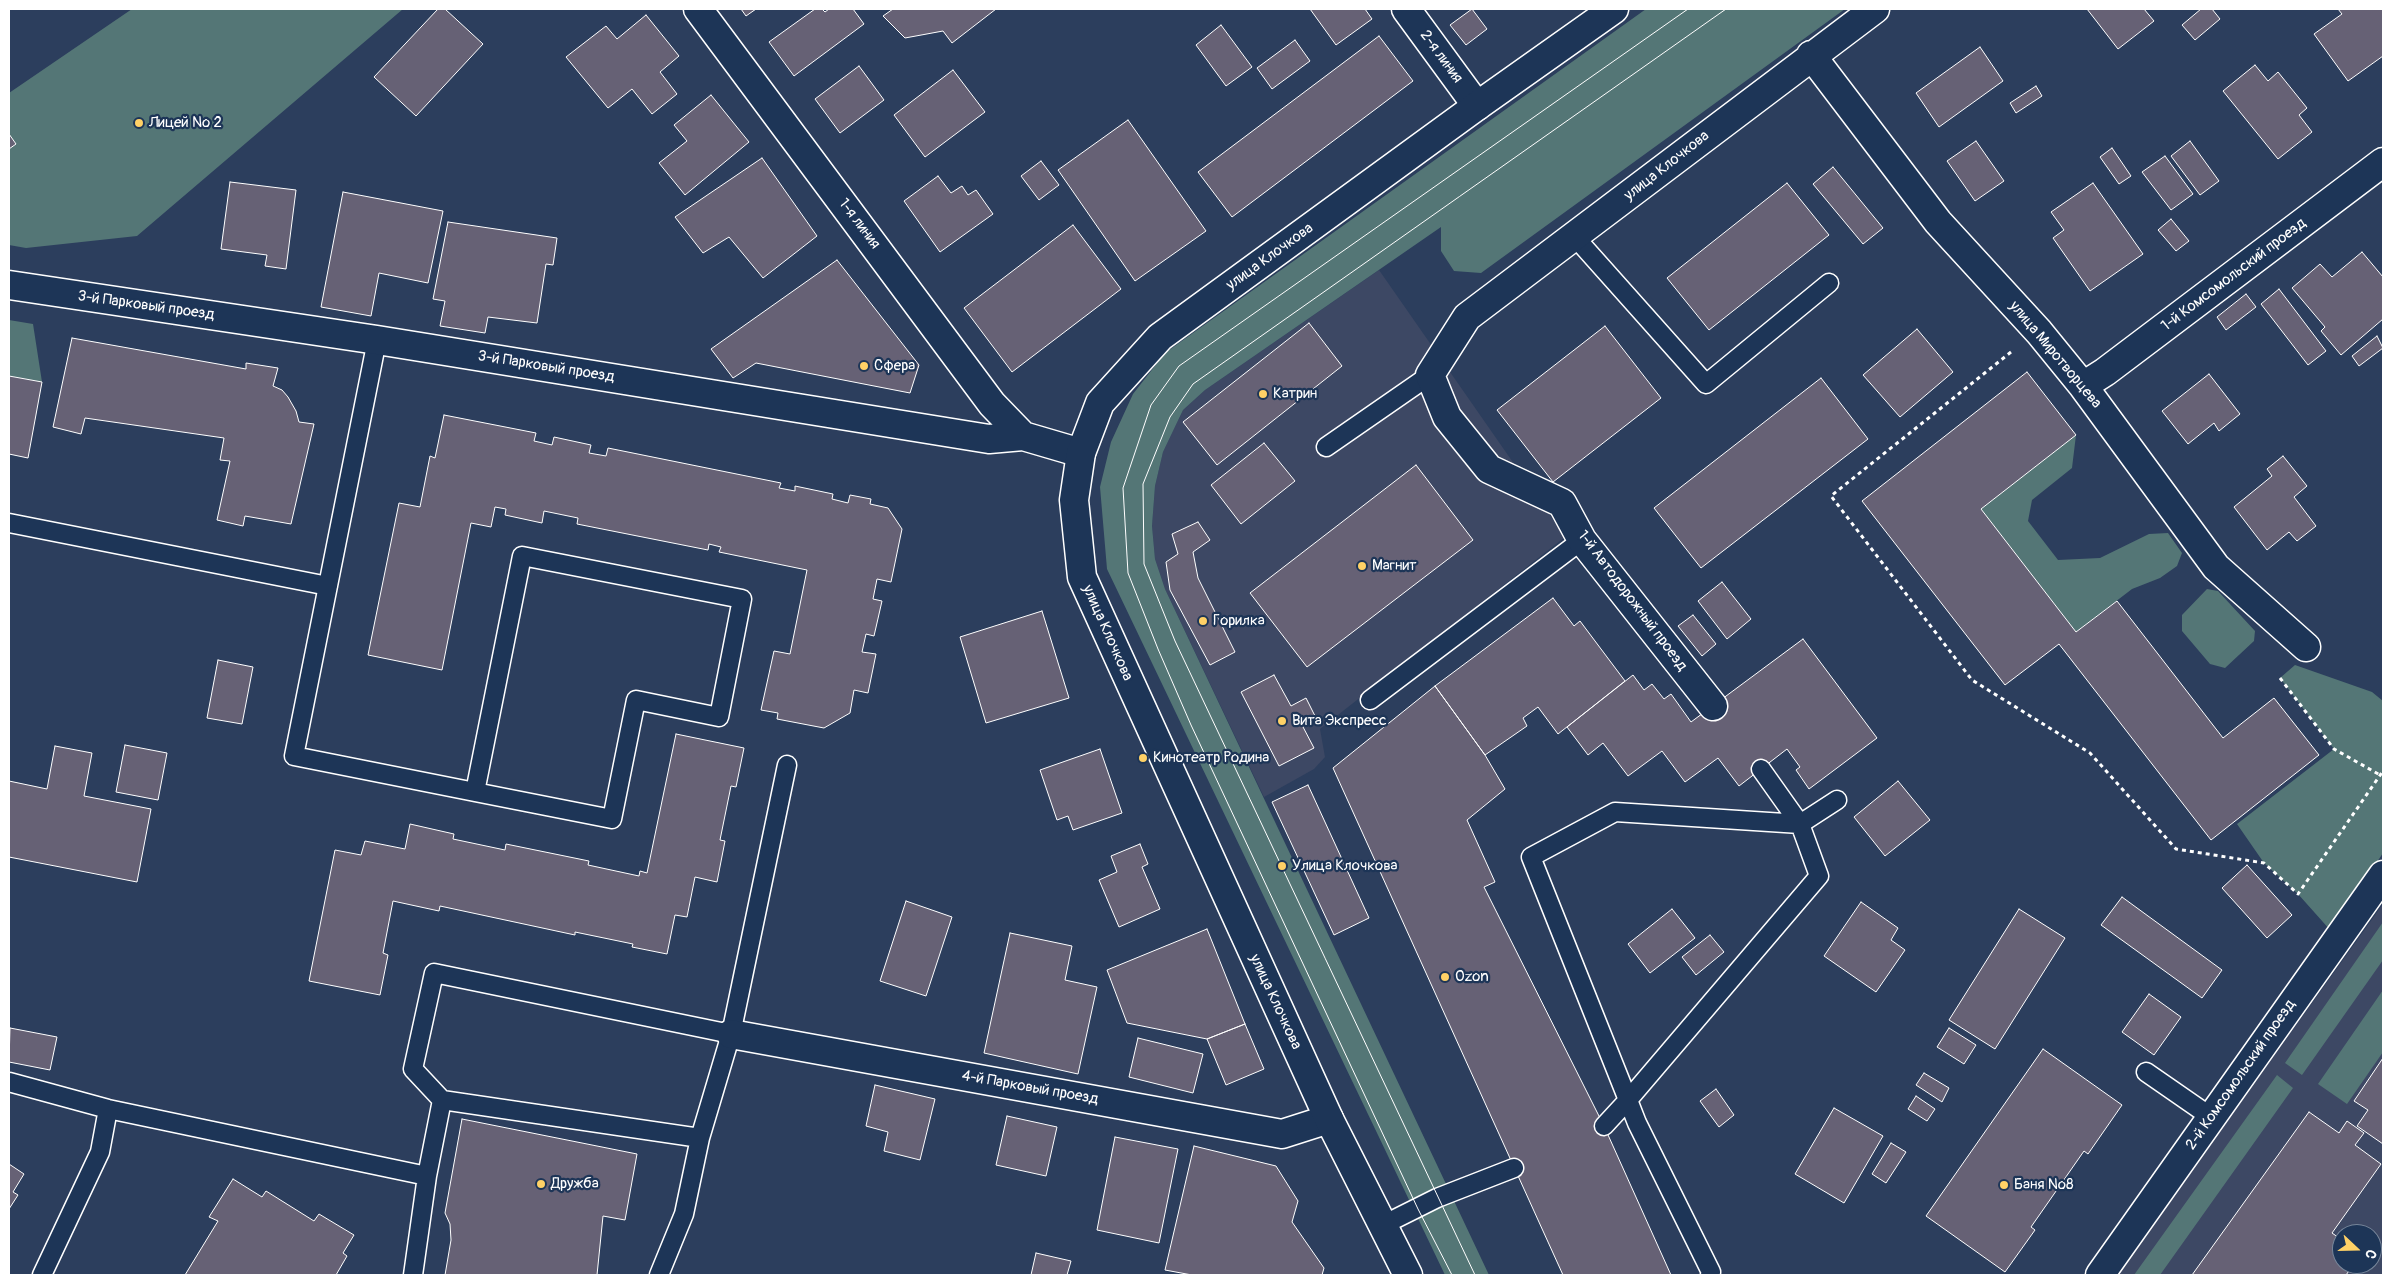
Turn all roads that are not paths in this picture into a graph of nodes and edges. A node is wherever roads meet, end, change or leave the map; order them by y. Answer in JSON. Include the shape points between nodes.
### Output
{"nodes":[{"id":1,"x":698,"y":9,"type":"edge"},
{"id":2,"x":1406,"y":9,"type":"edge"},
{"id":3,"x":1614,"y":9,"type":"edge"},
{"id":4,"x":1875,"y":9,"type":"edge"},
{"id":5,"x":1812,"y":55,"type":"junction"},
{"id":6,"x":1477,"y":106,"type":"junction"},
{"id":7,"x":2383,"y":162,"type":"edge"},
{"id":8,"x":1575,"y":237,"type":"junction"},
{"id":9,"x":1829,"y":283,"type":"dead end"},
{"id":10,"x":9,"y":285,"type":"edge"},
{"id":11,"x":378,"y":340,"type":"junction"},
{"id":12,"x":1430,"y":375,"type":"junction"},
{"id":13,"x":2083,"y":386,"type":"junction"},
{"id":14,"x":1024,"y":436,"type":"junction"},
{"id":15,"x":1326,"y":447,"type":"dead end"},
{"id":16,"x":1081,"y":453,"type":"junction"},
{"id":17,"x":9,"y":523,"type":"edge"},
{"id":18,"x":1582,"y":540,"type":"junction"},
{"id":19,"x":328,"y":586,"type":"junction"},
{"id":20,"x":2306,"y":647,"type":"dead end"},
{"id":21,"x":1370,"y":700,"type":"dead end"},
{"id":22,"x":1713,"y":706,"type":"dead end"},
{"id":23,"x":787,"y":765,"type":"dead end"},
{"id":24,"x":1761,"y":769,"type":"dead end"},
{"id":25,"x":475,"y":792,"type":"junction"},
{"id":26,"x":1838,"y":800,"type":"dead end"},
{"id":27,"x":1800,"y":824,"type":"junction"},
{"id":28,"x":2383,"y":875,"type":"edge"},
{"id":29,"x":731,"y":1034,"type":"junction"},
{"id":30,"x":2146,"y":1072,"type":"dead end"},
{"id":31,"x":9,"y":1082,"type":"edge"},
{"id":32,"x":442,"y":1100,"type":"junction"},
{"id":33,"x":1628,"y":1100,"type":"junction"},
{"id":34,"x":108,"y":1109,"type":"junction"},
{"id":35,"x":2211,"y":1117,"type":"junction"},
{"id":36,"x":1329,"y":1119,"type":"junction"},
{"id":37,"x":1604,"y":1126,"type":"dead end"},
{"id":38,"x":700,"y":1138,"type":"junction"},
{"id":39,"x":1514,"y":1168,"type":"dead end"},
{"id":40,"x":427,"y":1176,"type":"junction"},
{"id":41,"x":1383,"y":1225,"type":"junction"},
{"id":42,"x":42,"y":1275,"type":"edge"},
{"id":43,"x":413,"y":1275,"type":"edge"},
{"id":44,"x":659,"y":1275,"type":"edge"},
{"id":45,"x":1408,"y":1275,"type":"edge"},
{"id":46,"x":1710,"y":1275,"type":"edge"},
{"id":47,"x":2100,"y":1275,"type":"edge"}],
"edges":[{"from":1,"to":14,"type":"street","name":"1-я линия","via":[[992,404]]},
{"from":2,"to":6,"type":"street","name":"2-я линия"},
{"from":3,"to":6,"type":"street","name":"улица Клочкова"},
{"from":4,"to":5,"type":"street","name":"улица Клочкова"},
{"from":5,"to":8,"type":"street","name":"улица Клочкова"},
{"from":5,"to":13,"type":"street","name":"улица Миротворцева","via":[[1938,222],[2039,332]]},
{"from":6,"to":16,"type":"street","name":"улица Клочкова","via":[[1160,336],[1100,403]]},
{"from":7,"to":13,"type":"street","name":"1-й Комсомольский проезд"},
{"from":8,"to":9,"type":"lane","via":[[1706,384]]},
{"from":8,"to":12,"type":"street","name":"улица Клочкова","via":[[1467,317]]},
{"from":10,"to":11,"type":"street","name":"3-й Парковый проезд"},
{"from":11,"to":14,"type":"street","name":"3-й Парковый проезд","via":[[989,440]]},
{"from":11,"to":19,"type":"lane"},
{"from":12,"to":15,"type":"lane"},
{"from":12,"to":18,"type":"street","name":"1-й Автодорожный проезд","via":[[1447,417],[1488,468],[1562,503]]},
{"from":13,"to":20,"type":"street","name":"улица Миротворцева","via":[[2216,567]]},
{"from":14,"to":16,"type":"street","name":"3-й Парковый проезд"},
{"from":16,"to":36,"type":"street","name":"улица Клочкова","via":[[1074,500],[1082,577]]},
{"from":17,"to":19,"type":"lane"},
{"from":18,"to":21,"type":"lane"},
{"from":18,"to":22,"type":"street","name":"1-й Автодорожный проезд"},
{"from":19,"to":25,"type":"lane","via":[[294,756]]},
{"from":23,"to":29,"type":"lane"},
{"from":24,"to":27,"type":"lane"},
{"from":25,"to":25,"type":"lane","via":[[612,819],[636,700],[719,717],[742,599],[522,556]]},
{"from":26,"to":27,"type":"lane"},
{"from":27,"to":33,"type":"lane","via":[[1819,876]]},
{"from":27,"to":33,"type":"lane","via":[[1615,812],[1531,856]]},
{"from":28,"to":35,"type":"street","name":"2-й Комсомольский проезд"},
{"from":29,"to":32,"type":"lane","via":[[434,973],[413,1069]]},
{"from":29,"to":36,"type":"street","name":"4-й Парковый проезд","via":[[1282,1134]]},
{"from":29,"to":38,"type":"lane"},
{"from":30,"to":35,"type":"lane"},
{"from":31,"to":34,"type":"lane"},
{"from":32,"to":38,"type":"lane"},
{"from":32,"to":40,"type":"lane"},
{"from":33,"to":37,"type":"lane"},
{"from":33,"to":46,"type":"lane"},
{"from":34,"to":40,"type":"lane"},
{"from":34,"to":42,"type":"lane","via":[[100,1152]]},
{"from":35,"to":47,"type":"street","name":"2-й Комсомольский проезд"},
{"from":36,"to":41,"type":"street","name":"улица Клочкова"},
{"from":38,"to":44,"type":"lane","via":[[684,1214]]},
{"from":39,"to":41,"type":"lane","via":[[1437,1198]]},
{"from":40,"to":43,"type":"lane"},
{"from":41,"to":45,"type":"street","name":"улица Клочкова"}]}
